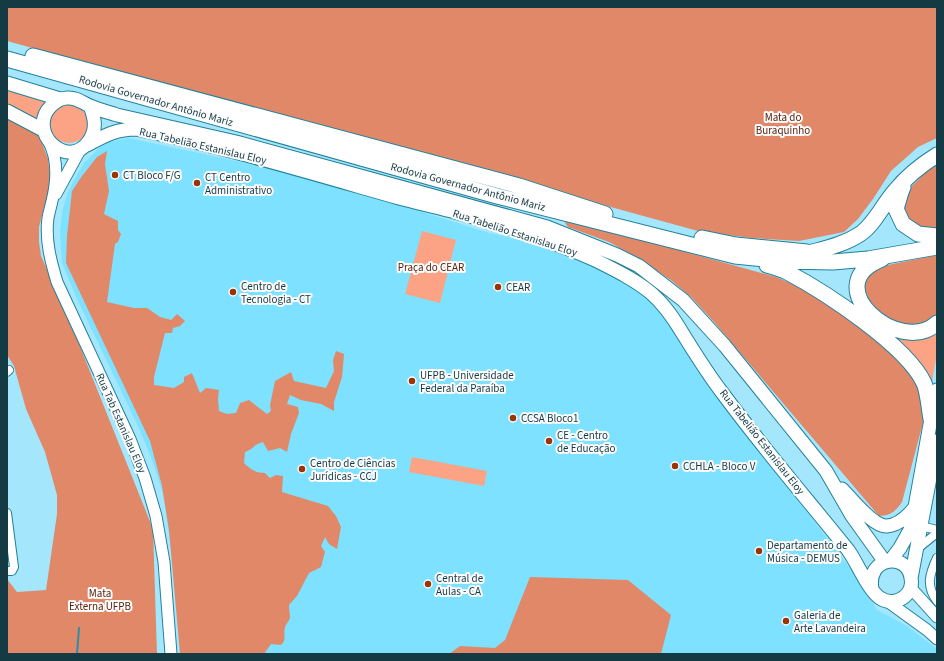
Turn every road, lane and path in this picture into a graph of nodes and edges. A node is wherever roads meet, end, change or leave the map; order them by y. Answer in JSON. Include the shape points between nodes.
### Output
{"nodes":[{"id":1,"x":7,"y":49,"type":"edge"},
{"id":2,"x":7,"y":60,"type":"edge"},
{"id":3,"x":7,"y":83,"type":"edge"},
{"id":4,"x":60,"y":99,"type":"junction"},
{"id":5,"x":90,"y":106,"type":"junction"},
{"id":6,"x":7,"y":111,"type":"edge"},
{"id":7,"x":46,"y":135,"type":"junction"},
{"id":8,"x":83,"y":148,"type":"junction"},
{"id":9,"x":937,"y":155,"type":"edge"},
{"id":10,"x":911,"y":174,"type":"junction"},
{"id":11,"x":53,"y":200,"type":"junction"},
{"id":12,"x":937,"y":238,"type":"edge"},
{"id":13,"x":937,"y":247,"type":"edge"},
{"id":14,"x":809,"y":253,"type":"junction"},
{"id":15,"x":735,"y":256,"type":"junction"},
{"id":16,"x":892,"y":256,"type":"junction"},
{"id":17,"x":937,"y":323,"type":"edge"},
{"id":18,"x":937,"y":390,"type":"edge"},
{"id":19,"x":931,"y":419,"type":"junction"},
{"id":20,"x":937,"y":441,"type":"edge"},
{"id":21,"x":826,"y":472,"type":"junction"},
{"id":22,"x":915,"y":507,"type":"junction"},
{"id":23,"x":7,"y":513,"type":"edge"},
{"id":24,"x":921,"y":526,"type":"junction"},
{"id":25,"x":937,"y":531,"type":"edge"},
{"id":26,"x":917,"y":549,"type":"junction"},
{"id":27,"x":937,"y":558,"type":"edge"},
{"id":28,"x":888,"y":561,"type":"junction"},
{"id":29,"x":7,"y":571,"type":"edge"},
{"id":30,"x":911,"y":583,"type":"junction"},
{"id":31,"x":872,"y":589,"type":"junction"},
{"id":32,"x":887,"y":601,"type":"junction"},
{"id":33,"x":937,"y":601,"type":"edge"},
{"id":34,"x":937,"y":617,"type":"edge"},
{"id":35,"x":937,"y":639,"type":"edge"},
{"id":36,"x":171,"y":654,"type":"edge"}],
"edges":[{"from":1,"to":14,"type":"highway","name":"Rodovia Governador Antônio Mariz","via":[[519,186],[611,216],[730,244]]},
{"from":2,"to":15,"type":"highway","name":"Rodovia Governador Antônio Mariz","via":[[497,196]]},
{"from":3,"to":4,"type":"main road"},
{"from":4,"to":5,"type":"main road","via":[[76,99]]},
{"from":4,"to":7,"type":"main road","via":[[48,108],[45,115]]},
{"from":5,"to":8,"type":"main road","via":[[95,128],[93,136]]},
{"from":5,"to":21,"type":"main road","name":"Rua Tabelião Estanislau Eloy","via":[[138,121],[236,142],[547,226],[617,255],[638,266],[683,300],[725,346]]},
{"from":6,"to":7,"type":"main road"},
{"from":7,"to":8,"type":"main road","via":[[53,146],[66,152]]},
{"from":7,"to":11,"type":"street","name":"Rua Tab Estanislau Eloy","via":[[54,158],[56,182]]},
{"from":8,"to":11,"type":"street","name":"Rua Tab Estanislau Eloy"},
{"from":8,"to":31,"type":"main road","name":"Rua Tabelião Estanislau Eloy","via":[[108,134],[123,129],[136,129],[226,150],[471,216],[567,248],[617,271],[650,292],[666,307],[724,396],[851,555]]},
{"from":9,"to":10,"type":"highway"},
{"from":10,"to":12,"type":"highway","via":[[896,208],[903,224],[918,234]]},
{"from":10,"to":14,"type":"highway","via":[[862,233],[838,245]]},
{"from":11,"to":36,"type":"street","name":"Rua Tab Estanislau Eloy","via":[[48,219],[48,239],[57,282],[130,439],[146,478],[156,516],[164,562]]},
{"from":12,"to":14,"type":"highway","name":"Rodovia Governador Antônio Mariz","via":[[861,252]]},
{"from":13,"to":16,"type":"highway","name":"Rodovia Governador Antônio Mariz"},
{"from":15,"to":16,"type":"highway","name":"Rodovia Governador Antônio Mariz","via":[[783,261],[833,262]]},
{"from":15,"to":19,"type":"highway","via":[[786,271],[883,336],[913,365],[925,384]]},
{"from":16,"to":17,"type":"highway","via":[[871,265],[861,274],[857,293],[863,306],[875,318],[898,330],[920,332]]},
{"from":18,"to":19,"type":"main road"},
{"from":19,"to":22,"type":"main road"},
{"from":20,"to":24,"type":"main road"},
{"from":21,"to":22,"type":"main road","via":[[867,515],[883,526],[903,520]]},
{"from":21,"to":28,"type":"main road","name":"Rua Tabelião Estanislau Eloy","via":[[852,516]]},
{"from":22,"to":28,"type":"main road","via":[[910,530]]},
{"from":23,"to":29,"type":"street","via":[[14,567]]},
{"from":24,"to":25,"type":"street"},
{"from":24,"to":26,"type":"main road"},
{"from":25,"to":26,"type":"street"},
{"from":26,"to":30,"type":"main road"},
{"from":27,"to":33,"type":"street","via":[[929,583]]},
{"from":28,"to":30,"type":"main road","via":[[898,562],[904,566],[909,571]]},
{"from":28,"to":31,"type":"main road","via":[[874,570]]},
{"from":30,"to":32,"type":"main road","via":[[902,598]]},
{"from":30,"to":34,"type":"street"},
{"from":31,"to":32,"type":"main road","via":[[881,599]]},
{"from":32,"to":35,"type":"street"}]}
